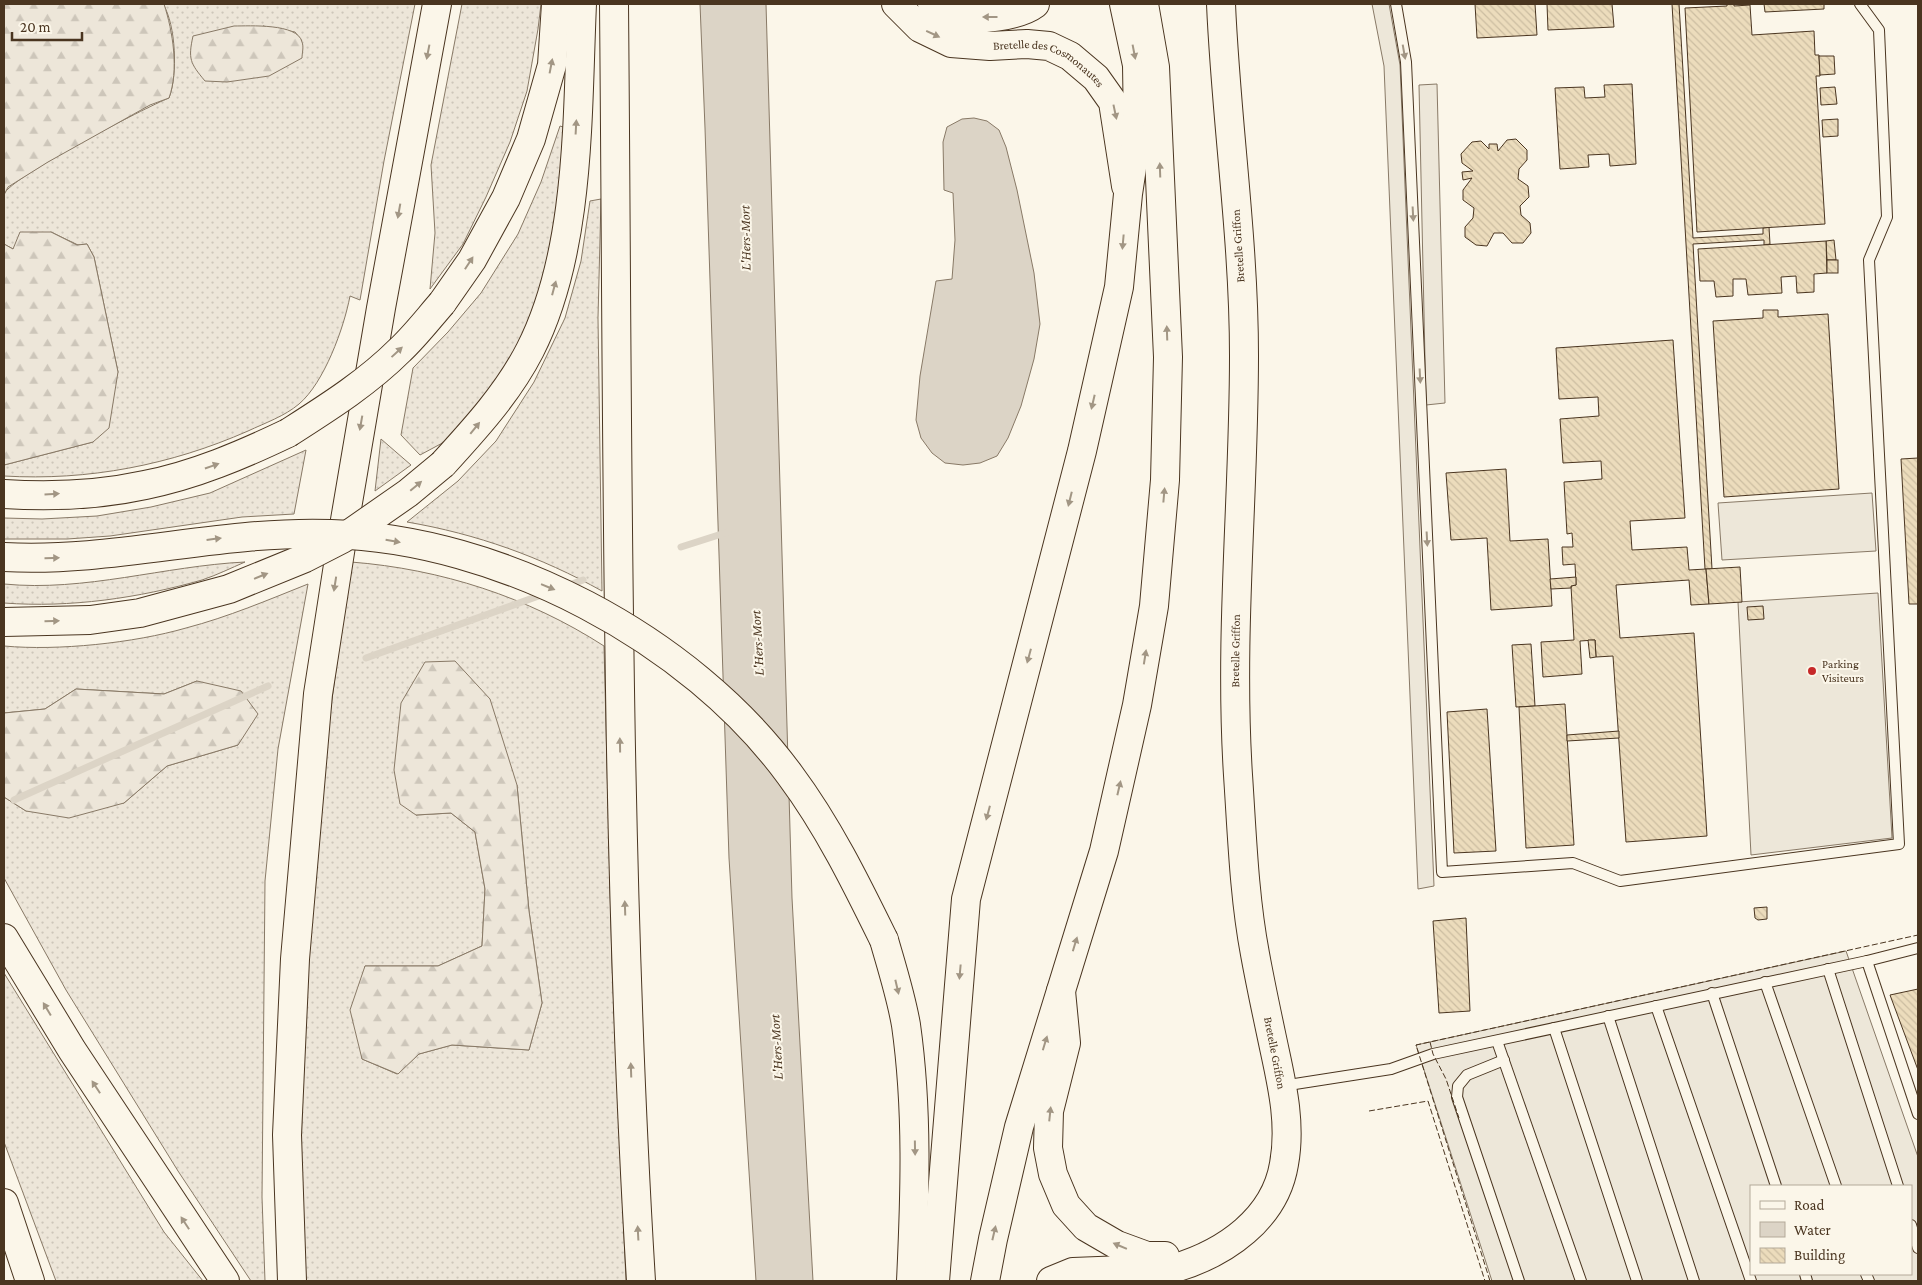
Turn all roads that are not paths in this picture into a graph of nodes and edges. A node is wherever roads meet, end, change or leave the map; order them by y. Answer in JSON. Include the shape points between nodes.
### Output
{"nodes":[{"id":1,"x":437,"y":4,"type":"edge"},
{"id":2,"x":556,"y":4,"type":"edge"},
{"id":3,"x":582,"y":4,"type":"edge"},
{"id":4,"x":614,"y":4,"type":"edge"},
{"id":5,"x":896,"y":4,"type":"edge"},
{"id":6,"x":932,"y":4,"type":"edge"},
{"id":7,"x":1035,"y":4,"type":"edge"},
{"id":8,"x":1124,"y":4,"type":"edge"},
{"id":9,"x":1144,"y":4,"type":"edge"},
{"id":10,"x":1221,"y":4,"type":"edge"},
{"id":11,"x":1396,"y":4,"type":"edge"},
{"id":12,"x":1860,"y":4,"type":"edge"},
{"id":13,"x":1128,"y":194,"type":"junction"},
{"id":14,"x":4,"y":494,"type":"edge"},
{"id":15,"x":4,"y":557,"type":"edge"},
{"id":16,"x":4,"y":622,"type":"edge"},
{"id":17,"x":4,"y":938,"type":"edge"},
{"id":18,"x":1918,"y":948,"type":"edge"},
{"id":19,"x":1867,"y":961,"type":"junction"},
{"id":20,"x":1828,"y":968,"type":"junction"},
{"id":21,"x":1765,"y":982,"type":"junction"},
{"id":22,"x":1061,"y":991,"type":"junction"},
{"id":23,"x":1712,"y":993,"type":"junction"},
{"id":24,"x":1656,"y":1006,"type":"junction"},
{"id":25,"x":1608,"y":1016,"type":"junction"},
{"id":26,"x":1554,"y":1028,"type":"junction"},
{"id":27,"x":1497,"y":1040,"type":"junction"},
{"id":28,"x":1504,"y":1060,"type":"junction"},
{"id":29,"x":1282,"y":1086,"type":"junction"},
{"id":30,"x":1918,"y":1114,"type":"edge"},
{"id":31,"x":1776,"y":1185,"type":"edge"},
{"id":32,"x":1836,"y":1185,"type":"edge"},
{"id":33,"x":1898,"y":1185,"type":"edge"},
{"id":34,"x":4,"y":1203,"type":"edge"},
{"id":35,"x":1912,"y":1228,"type":"edge"},
{"id":36,"x":4,"y":1246,"type":"edge"},
{"id":37,"x":1918,"y":1248,"type":"edge"},
{"id":38,"x":1202,"y":1257,"type":"junction"},
{"id":39,"x":218,"y":1272,"type":"edge"},
{"id":40,"x":29,"y":1278,"type":"edge"},
{"id":41,"x":292,"y":1281,"type":"edge"},
{"id":42,"x":641,"y":1281,"type":"edge"},
{"id":43,"x":911,"y":1281,"type":"edge"},
{"id":44,"x":935,"y":1281,"type":"edge"},
{"id":45,"x":985,"y":1281,"type":"edge"},
{"id":46,"x":1051,"y":1281,"type":"edge"},
{"id":47,"x":1519,"y":1281,"type":"edge"},
{"id":48,"x":1581,"y":1281,"type":"edge"},
{"id":49,"x":1636,"y":1281,"type":"edge"},
{"id":50,"x":1694,"y":1281,"type":"edge"},
{"id":51,"x":1751,"y":1281,"type":"edge"}],
"edges":[{"from":1,"to":41,"type":"main road","one_way":true,"via":[[346,510],[318,694],[295,959],[287,1135]]},
{"from":14,"to":2,"type":"main road","one_way":true,"bridge":true,"via":[[31,496],[96,492],[145,485],[195,471],[288,433],[372,375],[442,304],[472,260],[497,213],[531,139],[552,64]]},
{"from":16,"to":3,"type":"main road","one_way":true,"bridge":true,"via":[[90,620],[140,613],[229,589],[342,539],[408,493],[469,436],[518,372],[530,349],[547,311],[564,248],[574,163]]},
{"from":42,"to":4,"type":"main road","one_way":true,"via":[[620,766]]},
{"from":5,"to":13,"type":"main road","name":"Bretelle des Cosmonautes","one_way":true,"via":[[920,28],[951,43],[1049,46],[1070,56],[1096,78],[1113,102]]},
{"from":7,"to":6,"type":"main road","one_way":true,"via":[[996,18],[956,16]]},
{"from":8,"to":13,"type":"main road","one_way":true,"via":[[1137,74],[1138,128]]},
{"from":22,"to":9,"type":"main road","one_way":true,"via":[[1104,851],[1138,705],[1154,606],[1165,480],[1168,357],[1159,137],[1155,67]]},
{"from":10,"to":29,"type":"main road","name":"Bretelle Griffon","via":[[1244,353],[1236,610],[1237,771],[1254,950]]},
{"from":11,"to":12,"type":"lane","one_way":true,"via":[[1406,62],[1442,872],[1573,863],[1620,881],[1899,844],[1869,260],[1887,217],[1880,40],[1879,30]]},
{"from":13,"to":44,"type":"main road","one_way":true,"via":[[1119,287],[1086,432],[966,898]]},
{"from":15,"to":43,"type":"main road","one_way":true,"bridge":true,"via":[[71,558],[238,536],[331,534],[420,545],[504,569],[560,591],[646,640],[698,679],[735,712],[790,774],[846,861],[884,940],[906,1025],[910,1072],[916,1180]]},
{"from":39,"to":17,"type":"main road","one_way":true,"via":[[72,1050]]},
{"from":18,"to":19,"type":"lane"},
{"from":19,"to":20,"type":"lane"},
{"from":19,"to":30,"type":"lane"},
{"from":20,"to":21,"type":"lane"},
{"from":20,"to":33,"type":"lane"},
{"from":21,"to":23,"type":"lane"},
{"from":21,"to":32,"type":"lane"},
{"from":38,"to":22,"type":"main road","one_way":true,"via":[[1147,1256],[1116,1246],[1086,1227],[1066,1204],[1053,1174],[1048,1148],[1049,1111],[1066,1043]]},
{"from":45,"to":22,"type":"main road","one_way":true,"via":[[1019,1127]]},
{"from":23,"to":24,"type":"lane"},
{"from":23,"to":31,"type":"lane"},
{"from":24,"to":25,"type":"lane"},
{"from":24,"to":51,"type":"lane"},
{"from":25,"to":26,"type":"lane"},
{"from":25,"to":50,"type":"lane"},
{"from":26,"to":27,"type":"lane"},
{"from":26,"to":49,"type":"lane"},
{"from":27,"to":28,"type":"lane"},
{"from":27,"to":29,"type":"lane","via":[[1433,1054],[1391,1069]]},
{"from":28,"to":47,"type":"lane","via":[[1467,1075],[1458,1086],[1457,1097]]},
{"from":28,"to":48,"type":"lane"},
{"from":29,"to":38,"type":"main road","name":"Bretelle Griffon","via":[[1288,1134],[1284,1166],[1276,1192],[1259,1219],[1236,1238]]},
{"from":34,"to":40,"type":"main road"},
{"from":35,"to":37,"type":"lane"},
{"from":36,"to":40,"type":"main road"},
{"from":38,"to":46,"type":"main road","name":"Bretelle Griffon","via":[[1174,1268],[1073,1272]]}]}
